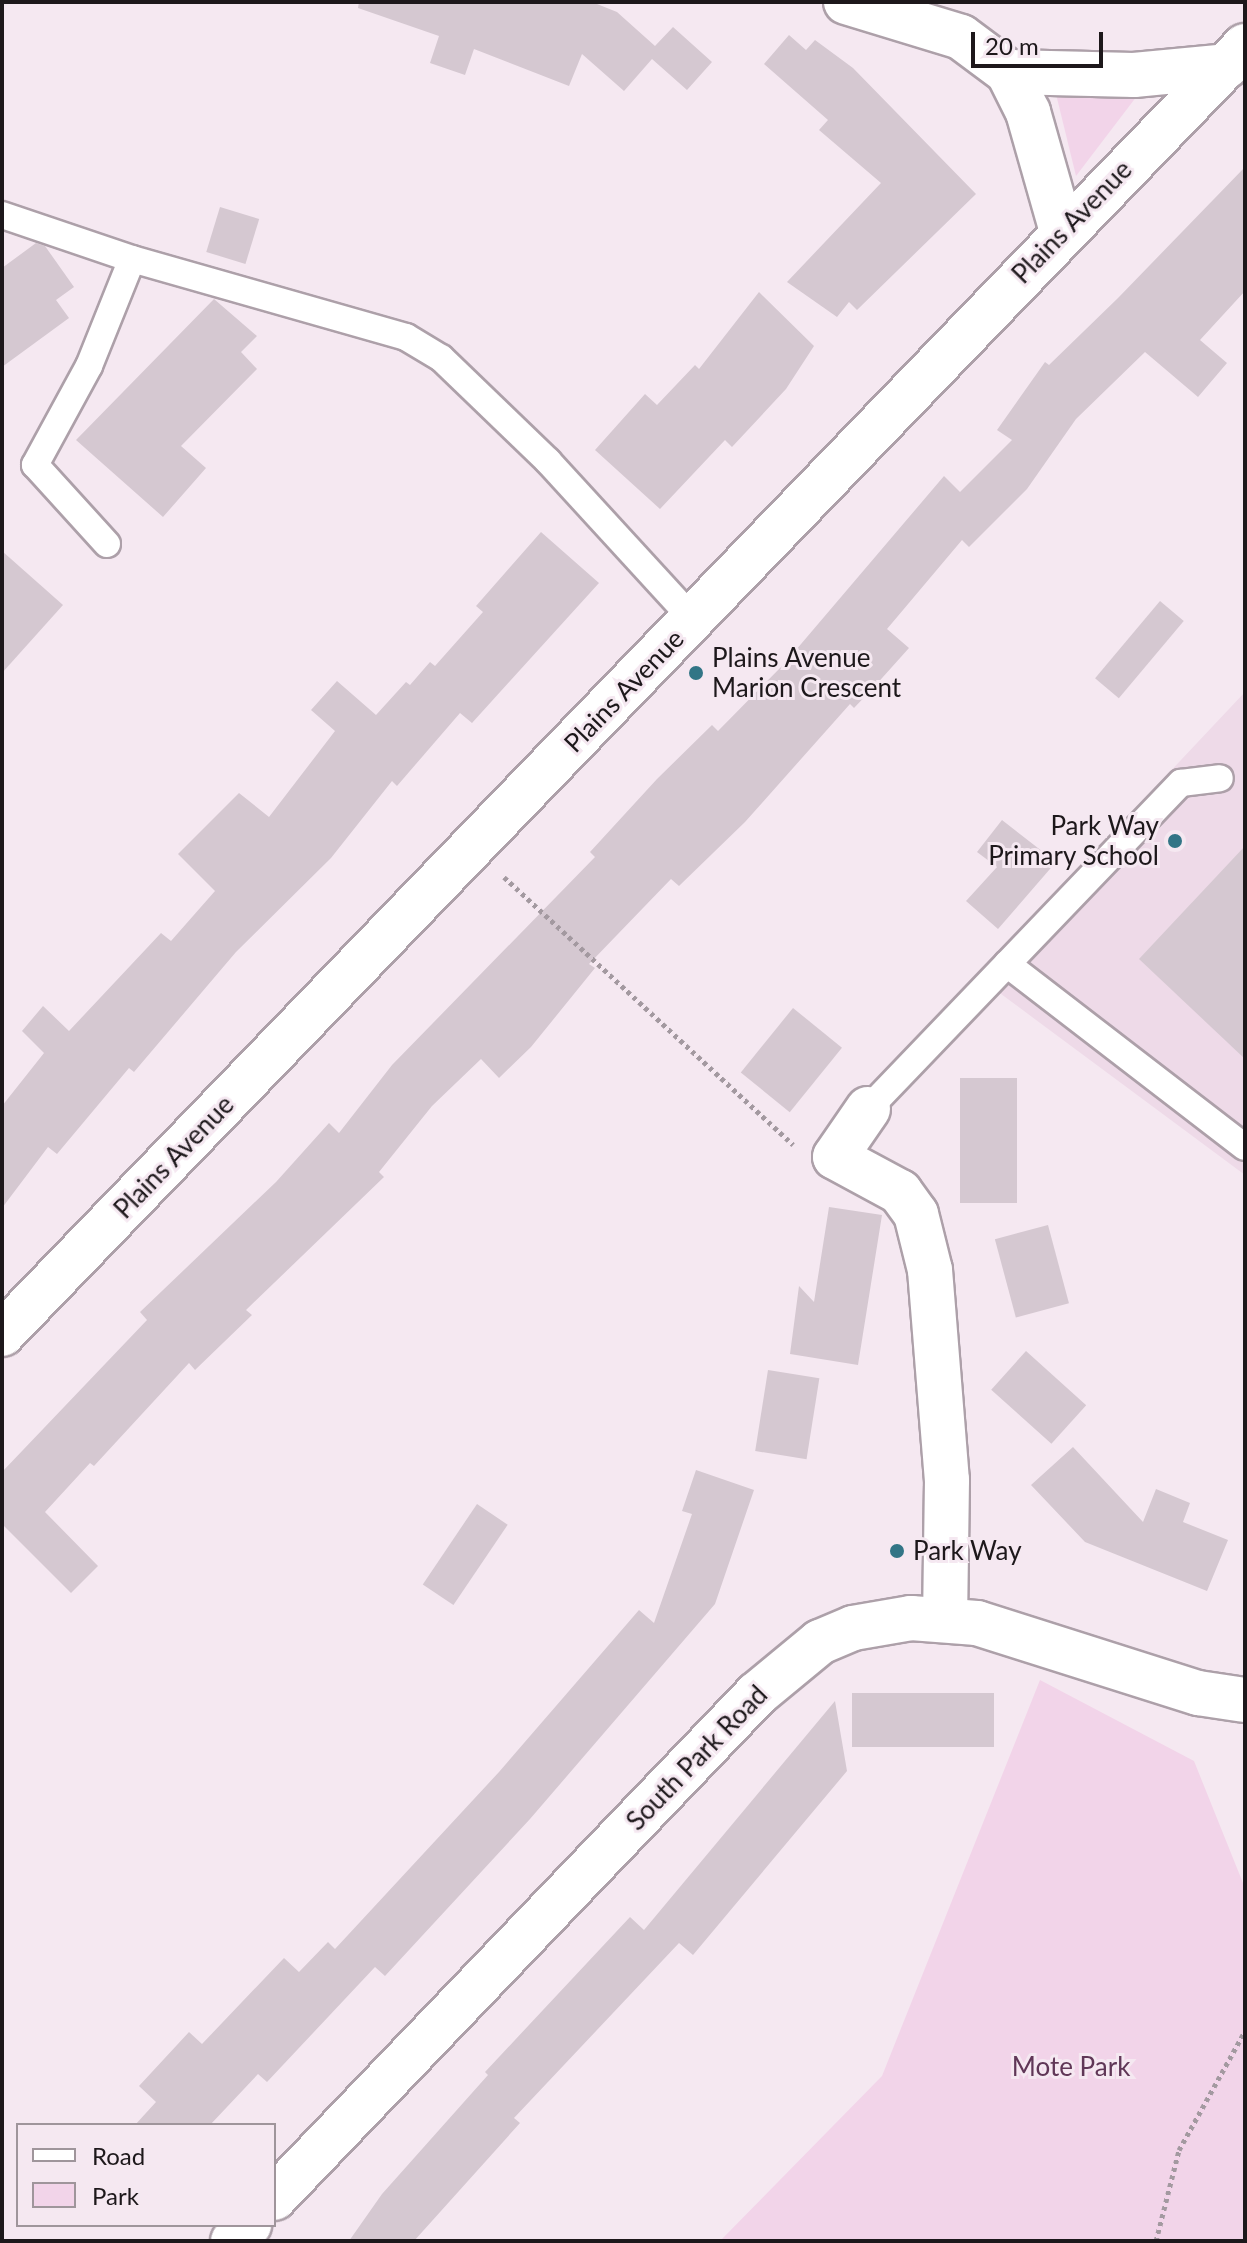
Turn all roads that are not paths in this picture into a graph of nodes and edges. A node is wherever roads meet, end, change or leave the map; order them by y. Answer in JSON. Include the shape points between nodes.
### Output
{"nodes":[{"id":1,"x":846,"y":2,"type":"edge"},
{"id":2,"x":1236,"y":56,"type":"edge"},
{"id":3,"x":1008,"y":72,"type":"junction"},
{"id":4,"x":2,"y":215,"type":"edge"},
{"id":5,"x":1062,"y":231,"type":"junction"},
{"id":6,"x":132,"y":259,"type":"junction"},
{"id":7,"x":107,"y":544,"type":"dead end"},
{"id":8,"x":693,"y":619,"type":"junction"},
{"id":9,"x":1220,"y":778,"type":"dead end"},
{"id":10,"x":1007,"y":964,"type":"junction"},
{"id":11,"x":868,"y":1109,"type":"joint"},
{"id":12,"x":1245,"y":1147,"type":"edge"},
{"id":13,"x":2,"y":1334,"type":"edge"},
{"id":14,"x":945,"y":1618,"type":"junction"},
{"id":15,"x":1245,"y":1700,"type":"edge"},
{"id":16,"x":276,"y":2196,"type":"edge"}],
"edges":[{"from":1,"to":3,"type":"street","via":[[961,37]]},
{"from":2,"to":3,"type":"street","via":[[1134,75]]},
{"from":2,"to":5,"type":"street","name":"Plains Avenue"},
{"from":3,"to":5,"type":"street","via":[[1028,112]]},
{"from":4,"to":6,"type":"lane"},
{"from":5,"to":8,"type":"street","name":"Plains Avenue"},
{"from":6,"to":7,"type":"lane","via":[[89,366],[35,465]]},
{"from":6,"to":8,"type":"lane","via":[[393,333],[441,358],[548,461]]},
{"from":8,"to":13,"type":"street","name":"Plains Avenue"},
{"from":9,"to":10,"type":"lane","via":[[1181,783]]},
{"from":10,"to":11,"type":"lane"},
{"from":10,"to":12,"type":"lane"},
{"from":11,"to":14,"type":"street","via":[[835,1157],[900,1192],[916,1214],[930,1270],[947,1480]]},
{"from":14,"to":15,"type":"street","name":"South Park Road","via":[[1008,1631],[1198,1693]]},
{"from":14,"to":16,"type":"street","name":"South Park Road","via":[[853,1628],[791,1663]]}]}
